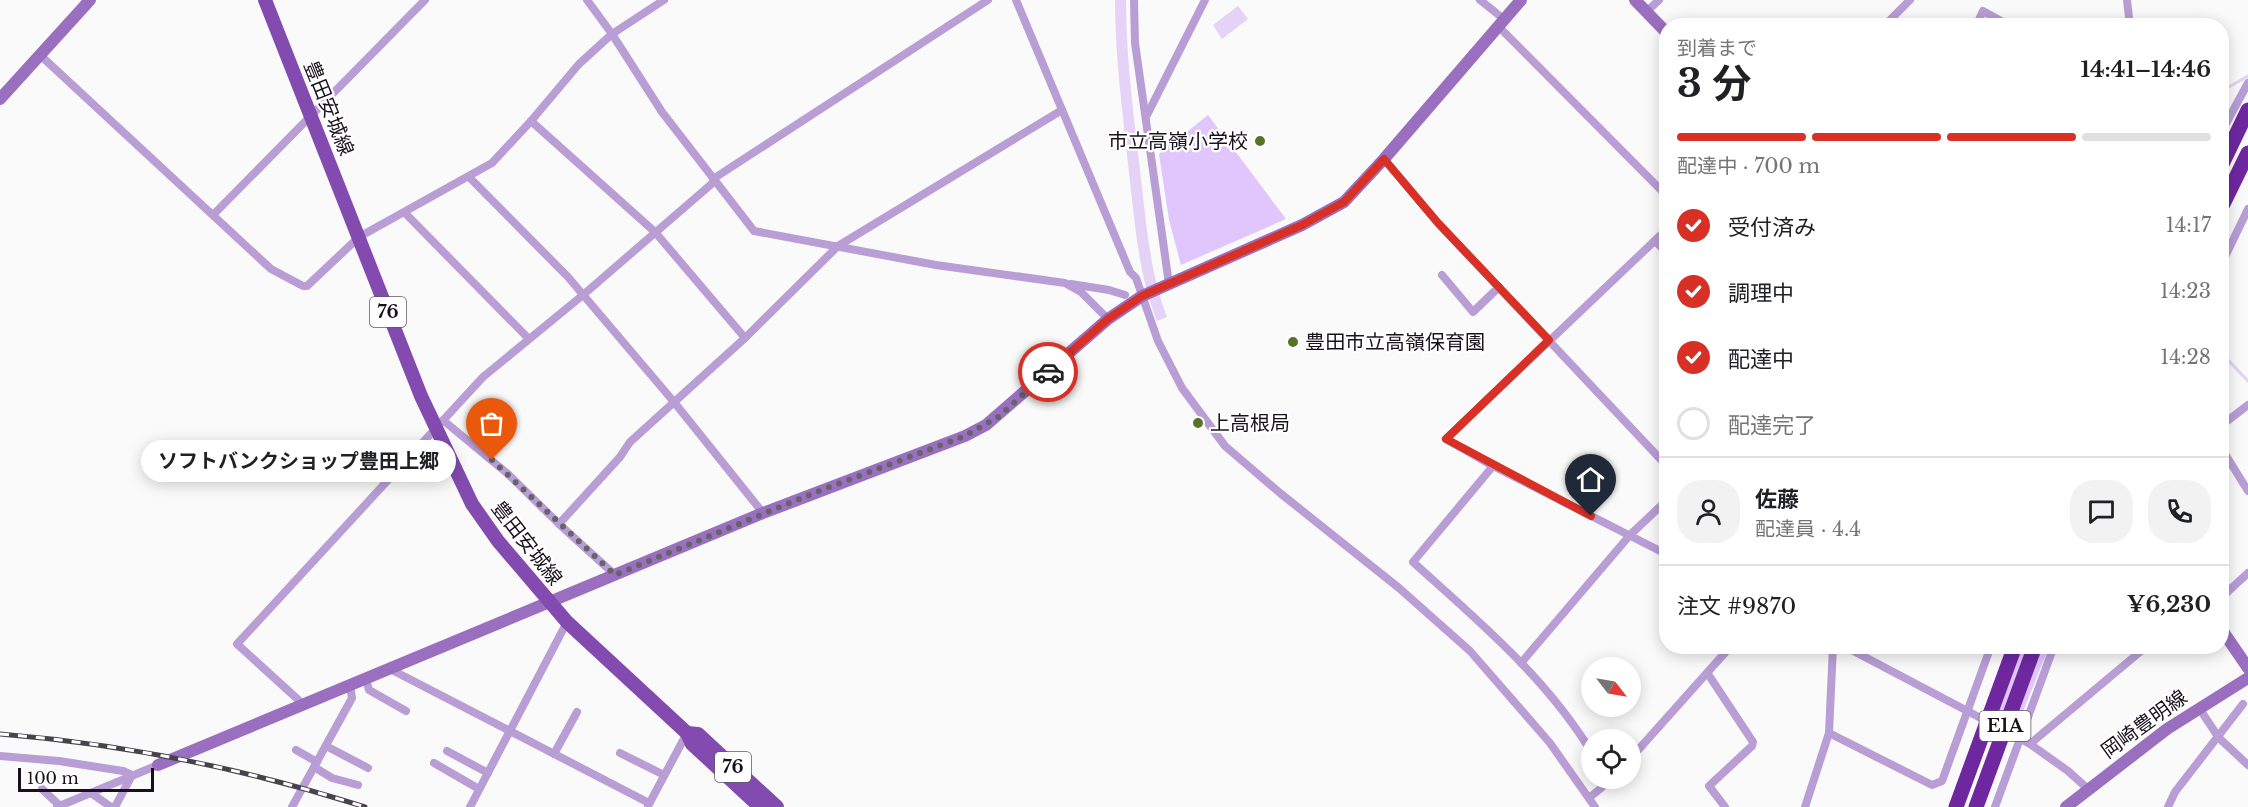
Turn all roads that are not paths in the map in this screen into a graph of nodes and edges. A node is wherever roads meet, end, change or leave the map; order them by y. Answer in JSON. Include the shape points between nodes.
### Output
{"nodes":[{"id":1,"x":90,"y":0,"type":"edge"},
{"id":2,"x":265,"y":0,"type":"edge"},
{"id":3,"x":425,"y":0,"type":"edge"},
{"id":4,"x":588,"y":0,"type":"edge"},
{"id":5,"x":664,"y":0,"type":"edge"},
{"id":6,"x":988,"y":0,"type":"edge"},
{"id":7,"x":1016,"y":0,"type":"edge"},
{"id":8,"x":1134,"y":0,"type":"edge"},
{"id":9,"x":1205,"y":0,"type":"edge"},
{"id":10,"x":1480,"y":0,"type":"edge"},
{"id":11,"x":1521,"y":0,"type":"edge"},
{"id":12,"x":1635,"y":0,"type":"edge"},
{"id":13,"x":1659,"y":0,"type":"edge"},
{"id":14,"x":1910,"y":0,"type":"edge"},
{"id":15,"x":2127,"y":0,"type":"edge"},
{"id":16,"x":1646,"y":12,"type":"junction"},
{"id":17,"x":1892,"y":18,"type":"edge"},
{"id":18,"x":1980,"y":18,"type":"edge"},
{"id":19,"x":1996,"y":18,"type":"edge"},
{"id":20,"x":2129,"y":18,"type":"edge"},
{"id":21,"x":1502,"y":23,"type":"junction"},
{"id":22,"x":1659,"y":25,"type":"edge"},
{"id":23,"x":612,"y":33,"type":"junction"},
{"id":24,"x":40,"y":56,"type":"junction"},
{"id":25,"x":2248,"y":83,"type":"edge"},
{"id":26,"x":0,"y":99,"type":"edge"},
{"id":27,"x":1062,"y":110,"type":"junction"},
{"id":28,"x":2248,"y":110,"type":"edge"},
{"id":29,"x":311,"y":116,"type":"junction"},
{"id":30,"x":1146,"y":116,"type":"junction"},
{"id":31,"x":2229,"y":118,"type":"edge"},
{"id":32,"x":531,"y":121,"type":"junction"},
{"id":33,"x":2229,"y":149,"type":"edge"},
{"id":34,"x":2248,"y":153,"type":"edge"},
{"id":35,"x":1384,"y":159,"type":"junction"},
{"id":36,"x":469,"y":177,"type":"junction"},
{"id":37,"x":714,"y":180,"type":"junction"},
{"id":38,"x":1659,"y":188,"type":"edge"},
{"id":39,"x":2229,"y":192,"type":"edge"},
{"id":40,"x":2248,"y":209,"type":"edge"},
{"id":41,"x":405,"y":213,"type":"junction"},
{"id":42,"x":213,"y":214,"type":"junction"},
{"id":43,"x":655,"y":232,"type":"junction"},
{"id":44,"x":359,"y":237,"type":"junction"},
{"id":45,"x":1659,"y":237,"type":"edge"},
{"id":46,"x":1655,"y":241,"type":"junction"},
{"id":47,"x":1659,"y":245,"type":"edge"},
{"id":48,"x":838,"y":246,"type":"junction"},
{"id":49,"x":2229,"y":248,"type":"edge"},
{"id":50,"x":1442,"y":275,"type":"dead end"},
{"id":51,"x":1065,"y":283,"type":"junction"},
{"id":52,"x":1164,"y":286,"type":"junction"},
{"id":53,"x":1499,"y":287,"type":"junction"},
{"id":54,"x":583,"y":295,"type":"junction"},
{"id":55,"x":1125,"y":295,"type":"dead end"},
{"id":56,"x":1144,"y":295,"type":"junction"},
{"id":57,"x":1108,"y":319,"type":"junction"},
{"id":58,"x":745,"y":338,"type":"junction"},
{"id":59,"x":529,"y":339,"type":"junction"},
{"id":60,"x":1549,"y":340,"type":"junction"},
{"id":61,"x":674,"y":402,"type":"junction"},
{"id":62,"x":2248,"y":405,"type":"edge"},
{"id":63,"x":2229,"y":420,"type":"edge"},
{"id":64,"x":440,"y":426,"type":"junction"},
{"id":65,"x":1659,"y":458,"type":"edge"},
{"id":66,"x":2229,"y":460,"type":"edge"},
{"id":67,"x":1493,"y":466,"type":"junction"},
{"id":68,"x":2248,"y":491,"type":"edge"},
{"id":69,"x":1659,"y":508,"type":"edge"},
{"id":70,"x":763,"y":513,"type":"junction"},
{"id":71,"x":559,"y":524,"type":"junction"},
{"id":72,"x":1630,"y":536,"type":"junction"},
{"id":73,"x":1659,"y":550,"type":"edge"},
{"id":74,"x":2248,"y":573,"type":"edge"},
{"id":75,"x":615,"y":575,"type":"junction"},
{"id":76,"x":2229,"y":591,"type":"edge"},
{"id":77,"x":549,"y":603,"type":"junction"},
{"id":78,"x":567,"y":622,"type":"junction"},
{"id":79,"x":2229,"y":640,"type":"edge"},
{"id":80,"x":1724,"y":654,"type":"edge"},
{"id":81,"x":1833,"y":654,"type":"edge"},
{"id":82,"x":1859,"y":654,"type":"edge"},
{"id":83,"x":1988,"y":654,"type":"edge"},
{"id":84,"x":2011,"y":654,"type":"edge"},
{"id":85,"x":2032,"y":654,"type":"edge"},
{"id":86,"x":2051,"y":654,"type":"edge"},
{"id":87,"x":2137,"y":654,"type":"edge"},
{"id":88,"x":1521,"y":663,"type":"junction"},
{"id":89,"x":2248,"y":668,"type":"edge"},
{"id":90,"x":390,"y":669,"type":"junction"},
{"id":91,"x":1708,"y":674,"type":"junction"},
{"id":92,"x":2248,"y":678,"type":"edge"},
{"id":93,"x":366,"y":680,"type":"junction"},
{"id":94,"x":350,"y":686,"type":"junction"},
{"id":95,"x":2243,"y":704,"type":"dead end"},
{"id":96,"x":304,"y":705,"type":"junction"},
{"id":97,"x":2199,"y":708,"type":"junction"},
{"id":98,"x":406,"y":711,"type":"dead end"},
{"id":99,"x":1968,"y":711,"type":"junction"},
{"id":100,"x":577,"y":712,"type":"dead end"},
{"id":101,"x":510,"y":731,"type":"junction"},
{"id":102,"x":687,"y":733,"type":"junction"},
{"id":103,"x":1828,"y":733,"type":"junction"},
{"id":104,"x":1581,"y":737,"type":"edge"},
{"id":105,"x":2219,"y":738,"type":"junction"},
{"id":106,"x":2018,"y":739,"type":"junction"},
{"id":107,"x":2030,"y":744,"type":"junction"},
{"id":108,"x":326,"y":746,"type":"junction"},
{"id":109,"x":1641,"y":747,"type":"edge"},
{"id":110,"x":296,"y":750,"type":"dead end"},
{"id":111,"x":447,"y":751,"type":"dead end"},
{"id":112,"x":620,"y":753,"type":"dead end"},
{"id":113,"x":554,"y":754,"type":"junction"},
{"id":114,"x":0,"y":756,"type":"edge"},
{"id":115,"x":434,"y":763,"type":"dead end"},
{"id":116,"x":316,"y":764,"type":"junction"},
{"id":117,"x":158,"y":765,"type":"joint"},
{"id":118,"x":2248,"y":765,"type":"edge"},
{"id":119,"x":368,"y":768,"type":"dead end"},
{"id":120,"x":488,"y":773,"type":"junction"},
{"id":121,"x":132,"y":775,"type":"junction"},
{"id":122,"x":664,"y":775,"type":"junction"},
{"id":123,"x":358,"y":785,"type":"dead end"},
{"id":124,"x":42,"y":789,"type":"dead end"},
{"id":125,"x":479,"y":789,"type":"junction"},
{"id":126,"x":1600,"y":789,"type":"edge"},
{"id":127,"x":2088,"y":789,"type":"junction"},
{"id":128,"x":91,"y":793,"type":"junction"},
{"id":129,"x":1591,"y":797,"type":"junction"},
{"id":130,"x":648,"y":805,"type":"edge"},
{"id":131,"x":59,"y":806,"type":"edge"},
{"id":132,"x":113,"y":807,"type":"edge"},
{"id":133,"x":292,"y":807,"type":"edge"},
{"id":134,"x":470,"y":807,"type":"edge"},
{"id":135,"x":760,"y":807,"type":"edge"},
{"id":136,"x":777,"y":807,"type":"edge"},
{"id":137,"x":1594,"y":807,"type":"edge"},
{"id":138,"x":1725,"y":807,"type":"edge"},
{"id":139,"x":1805,"y":807,"type":"edge"},
{"id":140,"x":1956,"y":807,"type":"edge"},
{"id":141,"x":1976,"y":807,"type":"edge"},
{"id":142,"x":1995,"y":807,"type":"edge"},
{"id":143,"x":2066,"y":807,"type":"edge"},
{"id":144,"x":2168,"y":807,"type":"edge"}],
"edges":[{"from":1,"to":24,"type":"street"},
{"from":2,"to":29,"type":"main road","name":"豊田安城線","number":"76"},
{"from":3,"to":29,"type":"street"},
{"from":4,"to":23,"type":"street"},
{"from":5,"to":23,"type":"street"},
{"from":6,"to":37,"type":"street"},
{"from":7,"to":27,"type":"street"},
{"from":8,"to":30,"type":"street","via":[[1135,43]]},
{"from":9,"to":30,"type":"street"},
{"from":10,"to":21,"type":"street"},
{"from":11,"to":21,"type":"street"},
{"from":12,"to":16,"type":"street"},
{"from":13,"to":16,"type":"street"},
{"from":14,"to":17,"type":"street"},
{"from":15,"to":20,"type":"street"},
{"from":16,"to":22,"type":"street"},
{"from":18,"to":19,"type":"street","via":[[1983,11]]},
{"from":21,"to":35,"type":"street"},
{"from":21,"to":38,"type":"street"},
{"from":23,"to":32,"type":"street","via":[[579,64]]},
{"from":23,"to":37,"type":"street","via":[[662,112]]},
{"from":24,"to":26,"type":"street"},
{"from":24,"to":42,"type":"street"},
{"from":25,"to":31,"type":"street"},
{"from":27,"to":48,"type":"street"},
{"from":27,"to":56,"type":"street"},
{"from":28,"to":33,"type":"highway"},
{"from":29,"to":42,"type":"street"},
{"from":29,"to":44,"type":"main road","name":"豊田安城線","number":"76"},
{"from":30,"to":52,"type":"street"},
{"from":32,"to":36,"type":"street","via":[[492,163]]},
{"from":32,"to":43,"type":"street"},
{"from":34,"to":39,"type":"highway"},
{"from":35,"to":52,"type":"street","via":[[1344,202],[1302,225]]},
{"from":35,"to":53,"type":"street"},
{"from":36,"to":41,"type":"street"},
{"from":36,"to":54,"type":"street"},
{"from":37,"to":43,"type":"street"},
{"from":37,"to":48,"type":"street","via":[[754,231]]},
{"from":40,"to":49,"type":"street"},
{"from":41,"to":44,"type":"street"},
{"from":41,"to":59,"type":"street"},
{"from":42,"to":44,"type":"street","via":[[271,269],[303,286]]},
{"from":43,"to":54,"type":"street"},
{"from":43,"to":58,"type":"street"},
{"from":44,"to":64,"type":"main road","name":"豊田安城線","number":"76"},
{"from":45,"to":46,"type":"street"},
{"from":46,"to":47,"type":"street"},
{"from":46,"to":60,"type":"street"},
{"from":48,"to":51,"type":"street"},
{"from":48,"to":58,"type":"street"},
{"from":50,"to":53,"type":"street","via":[[1473,312]]},
{"from":51,"to":55,"type":"street"},
{"from":51,"to":57,"type":"street","via":[[1081,292]]},
{"from":52,"to":56,"type":"street"},
{"from":53,"to":60,"type":"street"},
{"from":54,"to":59,"type":"street"},
{"from":54,"to":61,"type":"street"},
{"from":56,"to":57,"type":"street"},
{"from":56,"to":129,"type":"street","via":[[1158,341],[1182,388],[1225,446],[1400,588],[1470,651]]},
{"from":57,"to":70,"type":"street","via":[[981,429]]},
{"from":58,"to":61,"type":"street"},
{"from":59,"to":64,"type":"street","via":[[483,377]]},
{"from":60,"to":65,"type":"street"},
{"from":60,"to":67,"type":"street","via":[[1446,439]]},
{"from":61,"to":70,"type":"street"},
{"from":61,"to":71,"type":"street","via":[[630,442]]},
{"from":62,"to":63,"type":"street"},
{"from":64,"to":71,"type":"street","via":[[508,474]]},
{"from":64,"to":77,"type":"main road","name":"豊田安城線","number":"76","via":[[472,504]]},
{"from":64,"to":96,"type":"street","via":[[237,644]]},
{"from":66,"to":68,"type":"street"},
{"from":67,"to":72,"type":"street"},
{"from":67,"to":88,"type":"street","via":[[1413,562]]},
{"from":69,"to":72,"type":"street"},
{"from":70,"to":75,"type":"street"},
{"from":71,"to":75,"type":"street"},
{"from":72,"to":73,"type":"street"},
{"from":72,"to":88,"type":"street"},
{"from":74,"to":76,"type":"street"},
{"from":75,"to":77,"type":"street"},
{"from":77,"to":78,"type":"main road","name":"豊田安城線","number":"76"},
{"from":77,"to":90,"type":"street"},
{"from":78,"to":101,"type":"street"},
{"from":78,"to":102,"type":"main road","name":"豊田安城線","number":"76"},
{"from":79,"to":89,"type":"street"},
{"from":80,"to":91,"type":"street"},
{"from":81,"to":103,"type":"street"},
{"from":82,"to":99,"type":"street"},
{"from":83,"to":99,"type":"street"},
{"from":84,"to":140,"type":"highway","number":"E1A","bridge":true},
{"from":85,"to":141,"type":"highway","number":"E1A","bridge":true},
{"from":86,"to":106,"type":"street"},
{"from":87,"to":107,"type":"street"},
{"from":88,"to":104,"type":"street"},
{"from":90,"to":93,"type":"street"},
{"from":90,"to":101,"type":"street"},
{"from":91,"to":109,"type":"street"},
{"from":91,"to":138,"type":"street","via":[[1753,742],[1709,786]]},
{"from":92,"to":97,"type":"street","name":"岡崎豊明線"},
{"from":93,"to":94,"type":"street"},
{"from":93,"to":98,"type":"street","via":[[369,690]]},
{"from":94,"to":96,"type":"street"},
{"from":94,"to":108,"type":"street","via":[[352,698]]},
{"from":95,"to":105,"type":"street"},
{"from":96,"to":117,"type":"street"},
{"from":97,"to":105,"type":"street"},
{"from":97,"to":127,"type":"street","name":"岡崎豊明線"},
{"from":99,"to":103,"type":"street","via":[[1942,782],[1932,785]]},
{"from":99,"to":106,"type":"street"},
{"from":100,"to":113,"type":"street"},
{"from":101,"to":113,"type":"street"},
{"from":101,"to":120,"type":"street"},
{"from":102,"to":122,"type":"street"},
{"from":102,"to":135,"type":"main road","name":"豊田安城線","number":"76","via":[[692,744]]},
{"from":102,"to":136,"type":"main road","name":"豊田安城線","number":"76","via":[[698,734]]},
{"from":103,"to":139,"type":"street"},
{"from":105,"to":118,"type":"street"},
{"from":105,"to":144,"type":"street","via":[[2175,792]]},
{"from":106,"to":107,"type":"street"},
{"from":106,"to":142,"type":"street"},
{"from":107,"to":127,"type":"street"},
{"from":108,"to":116,"type":"street"},
{"from":108,"to":119,"type":"street"},
{"from":110,"to":116,"type":"street"},
{"from":111,"to":120,"type":"street"},
{"from":112,"to":122,"type":"street"},
{"from":113,"to":130,"type":"street"},
{"from":114,"to":121,"type":"street"},
{"from":115,"to":125,"type":"street"},
{"from":116,"to":123,"type":"street","via":[[332,778]]},
{"from":116,"to":133,"type":"street"},
{"from":117,"to":121,"type":"street"},
{"from":120,"to":125,"type":"street"},
{"from":121,"to":128,"type":"street"},
{"from":121,"to":132,"type":"street"},
{"from":122,"to":130,"type":"street"},
{"from":124,"to":131,"type":"street"},
{"from":125,"to":134,"type":"street"},
{"from":126,"to":129,"type":"street"},
{"from":127,"to":143,"type":"street","name":"岡崎豊明線"},
{"from":128,"to":131,"type":"street"},
{"from":128,"to":132,"type":"street"},
{"from":129,"to":137,"type":"street"}]}
